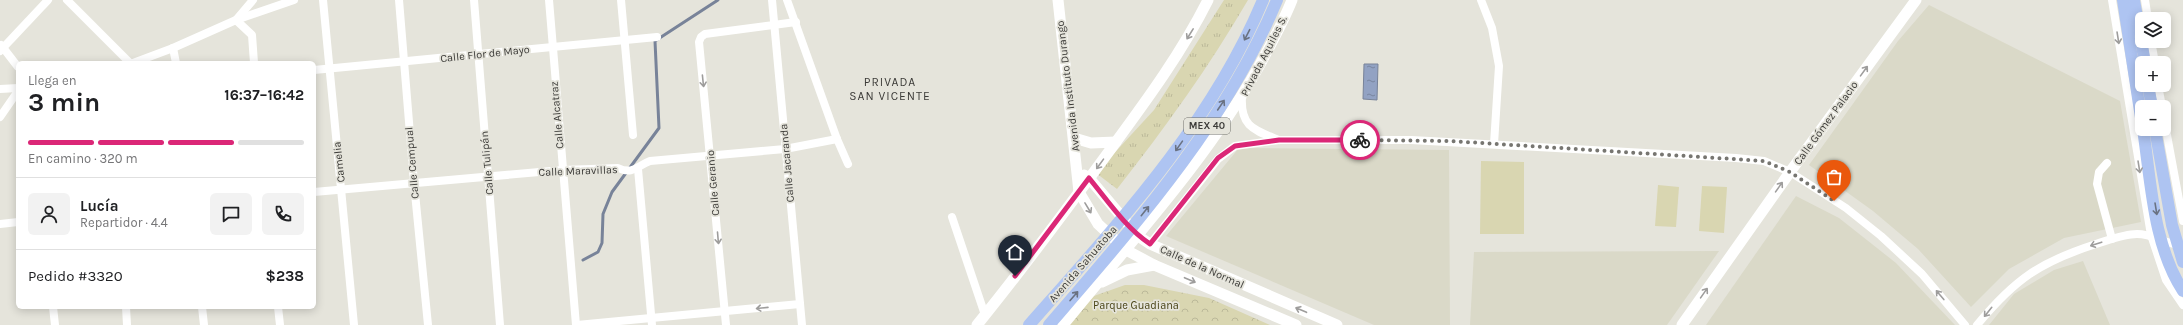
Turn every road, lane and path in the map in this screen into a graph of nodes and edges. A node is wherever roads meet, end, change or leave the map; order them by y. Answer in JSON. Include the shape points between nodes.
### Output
{"nodes":[{"id":1,"x":48,"y":0,"type":"edge"},
{"id":2,"x":67,"y":0,"type":"edge"},
{"id":3,"x":252,"y":0,"type":"edge"},
{"id":4,"x":294,"y":0,"type":"edge"},
{"id":5,"x":323,"y":0,"type":"edge"},
{"id":6,"x":399,"y":0,"type":"edge"},
{"id":7,"x":474,"y":0,"type":"edge"},
{"id":8,"x":549,"y":0,"type":"edge"},
{"id":9,"x":621,"y":0,"type":"edge"},
{"id":10,"x":772,"y":0,"type":"edge"},
{"id":11,"x":786,"y":0,"type":"edge"},
{"id":12,"x":1058,"y":0,"type":"edge"},
{"id":13,"x":1208,"y":0,"type":"edge"},
{"id":14,"x":1263,"y":0,"type":"edge"},
{"id":15,"x":1277,"y":0,"type":"edge"},
{"id":16,"x":1292,"y":0,"type":"edge"},
{"id":17,"x":1481,"y":0,"type":"edge"},
{"id":18,"x":1916,"y":0,"type":"edge"},
{"id":19,"x":2112,"y":0,"type":"edge"},
{"id":20,"x":2122,"y":0,"type":"edge"},
{"id":21,"x":2134,"y":0,"type":"edge"},
{"id":22,"x":2144,"y":0,"type":"edge"},
{"id":23,"x":2147,"y":12,"type":"edge"},
{"id":24,"x":236,"y":20,"type":"junction"},
{"id":25,"x":796,"y":22,"type":"junction"},
{"id":26,"x":774,"y":26,"type":"junction"},
{"id":27,"x":657,"y":37,"type":"dead end"},
{"id":28,"x":624,"y":40,"type":"junction"},
{"id":29,"x":1,"y":47,"type":"edge"},
{"id":30,"x":173,"y":48,"type":"junction"},
{"id":31,"x":552,"y":48,"type":"junction"},
{"id":32,"x":478,"y":55,"type":"junction"},
{"id":33,"x":2143,"y":56,"type":"edge"},
{"id":34,"x":130,"y":61,"type":"edge"},
{"id":35,"x":137,"y":61,"type":"edge"},
{"id":36,"x":176,"y":61,"type":"edge"},
{"id":37,"x":254,"y":61,"type":"edge"},
{"id":38,"x":404,"y":63,"type":"junction"},
{"id":39,"x":16,"y":65,"type":"edge"},
{"id":40,"x":329,"y":68,"type":"junction"},
{"id":41,"x":316,"y":70,"type":"edge"},
{"id":42,"x":0,"y":89,"type":"edge"},
{"id":43,"x":16,"y":90,"type":"edge"},
{"id":44,"x":16,"y":93,"type":"edge"},
{"id":45,"x":1242,"y":95,"type":"junction"},
{"id":46,"x":2138,"y":100,"type":"edge"},
{"id":47,"x":0,"y":117,"type":"edge"},
{"id":48,"x":633,"y":135,"type":"dead end"},
{"id":49,"x":2144,"y":136,"type":"edge"},
{"id":50,"x":2157,"y":136,"type":"edge"},
{"id":51,"x":2167,"y":136,"type":"edge"},
{"id":52,"x":1074,"y":138,"type":"junction"},
{"id":53,"x":837,"y":139,"type":"junction"},
{"id":54,"x":1279,"y":140,"type":"junction"},
{"id":55,"x":1116,"y":142,"type":"junction"},
{"id":56,"x":1494,"y":144,"type":"junction"},
{"id":57,"x":785,"y":149,"type":"junction"},
{"id":58,"x":711,"y":156,"type":"junction"},
{"id":59,"x":2107,"y":163,"type":"dead end"},
{"id":60,"x":848,"y":164,"type":"dead end"},
{"id":61,"x":638,"y":169,"type":"junction"},
{"id":62,"x":562,"y":170,"type":"junction"},
{"id":63,"x":1078,"y":172,"type":"junction"},
{"id":64,"x":1790,"y":172,"type":"junction"},
{"id":65,"x":488,"y":177,"type":"junction"},
{"id":66,"x":1089,"y":178,"type":"junction"},
{"id":67,"x":414,"y":183,"type":"junction"},
{"id":68,"x":341,"y":189,"type":"junction"},
{"id":69,"x":316,"y":192,"type":"edge"},
{"id":70,"x":1079,"y":192,"type":"junction"},
{"id":71,"x":952,"y":217,"type":"dead end"},
{"id":72,"x":2183,"y":221,"type":"edge"},
{"id":73,"x":16,"y":222,"type":"edge"},
{"id":74,"x":0,"y":224,"type":"edge"},
{"id":75,"x":1138,"y":236,"type":"junction"},
{"id":76,"x":2156,"y":238,"type":"junction"},
{"id":77,"x":2112,"y":239,"type":"junction"},
{"id":78,"x":1150,"y":244,"type":"junction"},
{"id":79,"x":2180,"y":245,"type":"edge"},
{"id":80,"x":1163,"y":249,"type":"junction"},
{"id":81,"x":1126,"y":250,"type":"junction"},
{"id":82,"x":2183,"y":262,"type":"edge"},
{"id":83,"x":1154,"y":265,"type":"junction"},
{"id":84,"x":1093,"y":287,"type":"junction"},
{"id":85,"x":2183,"y":291,"type":"edge"},
{"id":86,"x":800,"y":304,"type":"junction"},
{"id":87,"x":2183,"y":304,"type":"edge"},
{"id":88,"x":53,"y":309,"type":"edge"},
{"id":89,"x":126,"y":309,"type":"edge"},
{"id":90,"x":202,"y":309,"type":"edge"},
{"id":91,"x":278,"y":309,"type":"edge"},
{"id":92,"x":725,"y":311,"type":"junction"},
{"id":93,"x":985,"y":315,"type":"junction"},
{"id":94,"x":652,"y":322,"type":"edge"},
{"id":95,"x":55,"y":325,"type":"edge"},
{"id":96,"x":127,"y":325,"type":"edge"},
{"id":97,"x":204,"y":325,"type":"edge"},
{"id":98,"x":280,"y":325,"type":"edge"},
{"id":99,"x":354,"y":325,"type":"edge"},
{"id":100,"x":428,"y":325,"type":"edge"},
{"id":101,"x":500,"y":325,"type":"edge"},
{"id":102,"x":577,"y":325,"type":"edge"},
{"id":103,"x":726,"y":325,"type":"edge"},
{"id":104,"x":802,"y":325,"type":"edge"},
{"id":105,"x":976,"y":325,"type":"edge"},
{"id":106,"x":1029,"y":325,"type":"edge"},
{"id":107,"x":1049,"y":325,"type":"edge"},
{"id":108,"x":1063,"y":325,"type":"edge"},
{"id":109,"x":1296,"y":325,"type":"edge"},
{"id":110,"x":1337,"y":325,"type":"edge"},
{"id":111,"x":1682,"y":325,"type":"edge"},
{"id":112,"x":1965,"y":325,"type":"edge"},
{"id":113,"x":1977,"y":325,"type":"edge"}],
"edges":[{"from":1,"to":29,"type":"street"},
{"from":2,"to":34,"type":"street"},
{"from":3,"to":24,"type":"street"},
{"from":4,"to":24,"type":"street"},
{"from":5,"to":40,"type":"street","name":"Camelia"},
{"from":6,"to":38,"type":"street","name":"Calle Cempual"},
{"from":7,"to":32,"type":"street","name":"Calle Tulipán"},
{"from":8,"to":31,"type":"street","name":"Calle Alcatraz"},
{"from":9,"to":28,"type":"street"},
{"from":10,"to":26,"type":"street","name":"Calle Jacaranda"},
{"from":11,"to":25,"type":"street"},
{"from":12,"to":52,"type":"street","name":"Avenida Instituto Durango"},
{"from":13,"to":55,"type":"street","one_way":true,"via":[[1196,26],[1155,90]]},
{"from":14,"to":106,"type":"main road","name":"Avenida Sahuatoba","number":"MEX 40","one_way":true,"via":[[1227,74],[1165,166]]},
{"from":107,"to":15,"type":"main road","name":"Avenida Sahuatoba","number":"MEX 40","one_way":true,"via":[[1177,172],[1231,90]]},
{"from":16,"to":45,"type":"street","name":"Privada Aquiles S."},
{"from":17,"to":56,"type":"street","via":[[1492,28],[1499,66]]},
{"from":64,"to":18,"type":"street","name":"Calle Gómez Palacio","one_way":true},
{"from":19,"to":76,"type":"street","one_way":true},
{"from":20,"to":46,"type":"main road"},
{"from":21,"to":33,"type":"main road"},
{"from":22,"to":23,"type":"street"},
{"from":24,"to":30,"type":"street"},
{"from":24,"to":37,"type":"street","via":[[252,35]]},
{"from":25,"to":26,"type":"street"},
{"from":25,"to":53,"type":"street"},
{"from":26,"to":57,"type":"street","name":"Calle Jacaranda"},
{"from":26,"to":58,"type":"street","name":"Calle Geranio","one_way":true,"via":[[705,34],[700,37]]},
{"from":27,"to":28,"type":"street","name":"Calle Flor de Mayo"},
{"from":28,"to":31,"type":"street","name":"Calle Flor de Mayo"},
{"from":28,"to":48,"type":"street"},
{"from":29,"to":39,"type":"street"},
{"from":30,"to":35,"type":"street"},
{"from":30,"to":36,"type":"street"},
{"from":31,"to":32,"type":"street","name":"Calle Flor de Mayo"},
{"from":31,"to":62,"type":"street","name":"Calle Alcatraz"},
{"from":32,"to":38,"type":"street","name":"Calle Flor de Mayo"},
{"from":32,"to":65,"type":"street","name":"Calle Tulipán"},
{"from":38,"to":40,"type":"street","name":"Calle Flor de Mayo"},
{"from":38,"to":67,"type":"street","name":"Calle Cempual"},
{"from":40,"to":41,"type":"street","name":"Calle Flor de Mayo"},
{"from":40,"to":68,"type":"street","name":"Camelia"},
{"from":42,"to":43,"type":"street"},
{"from":44,"to":47,"type":"street"},
{"from":45,"to":54,"type":"street","name":"Privada Aquiles S.","via":[[1246,123],[1257,131]]},
{"from":45,"to":75,"type":"street","via":[[1205,150]]},
{"from":49,"to":76,"type":"main road","one_way":true},
{"from":50,"to":79,"type":"main road"},
{"from":51,"to":72,"type":"street"},
{"from":52,"to":55,"type":"street","via":[[1090,143]]},
{"from":52,"to":63,"type":"street","name":"Avenida Instituto Durango"},
{"from":53,"to":57,"type":"street","name":"Calle Maravillas"},
{"from":53,"to":60,"type":"street"},
{"from":54,"to":56,"type":"street","via":[[1411,140]]},
{"from":54,"to":78,"type":"street","via":[[1242,144],[1227,150]]},
{"from":55,"to":66,"type":"street","one_way":true},
{"from":56,"to":64,"type":"street","via":[[1736,158],[1764,161]]},
{"from":57,"to":58,"type":"street","name":"Calle Maravillas"},
{"from":57,"to":86,"type":"street","name":"Calle Jacaranda"},
{"from":58,"to":61,"type":"street","name":"Calle Maravillas","via":[[650,161]]},
{"from":58,"to":92,"type":"street","name":"Calle Geranio","one_way":true},
{"from":59,"to":77,"type":"street","via":[[2099,172],[2097,184]]},
{"from":61,"to":62,"type":"street","name":"Calle Maravillas","via":[[626,172],[618,168]]},
{"from":61,"to":94,"type":"street"},
{"from":62,"to":65,"type":"street","name":"Calle Maravillas"},
{"from":62,"to":102,"type":"street","name":"Calle Alcatraz"},
{"from":63,"to":66,"type":"street"},
{"from":63,"to":70,"type":"street","name":"Avenida Instituto Durango"},
{"from":111,"to":64,"type":"street","name":"Calle Gómez Palacio","one_way":true},
{"from":112,"to":64,"type":"street","one_way":true,"via":[[1922,274],[1881,236],[1846,208]]},
{"from":65,"to":67,"type":"street","name":"Calle Maravillas"},
{"from":65,"to":101,"type":"street","name":"Calle Tulipán"},
{"from":66,"to":70,"type":"street"},
{"from":66,"to":75,"type":"street","name":"Calle de la Normal"},
{"from":67,"to":68,"type":"street","name":"Calle Maravillas"},
{"from":67,"to":100,"type":"street","name":"Calle Cempual"},
{"from":68,"to":69,"type":"street","name":"Calle Maravillas"},
{"from":68,"to":99,"type":"street","name":"Camelia"},
{"from":70,"to":81,"type":"street","name":"Calle de la Normal","one_way":true,"via":[[1098,224]]},
{"from":70,"to":93,"type":"street"},
{"from":71,"to":93,"type":"street"},
{"from":73,"to":74,"type":"street"},
{"from":75,"to":78,"type":"street","name":"Calle de la Normal"},
{"from":75,"to":81,"type":"street"},
{"from":76,"to":77,"type":"street","via":[[2136,234]]},
{"from":76,"to":79,"type":"street"},
{"from":76,"to":85,"type":"main road"},
{"from":76,"to":87,"type":"street","via":[[2162,269],[2173,292]]},
{"from":77,"to":113,"type":"street","one_way":true,"via":[[2070,253],[2038,268],[2013,285]]},
{"from":78,"to":80,"type":"street","name":"Calle de la Normal"},
{"from":79,"to":82,"type":"main road"},
{"from":80,"to":83,"type":"street"},
{"from":110,"to":80,"type":"street","name":"Calle de la Normal","one_way":true},
{"from":81,"to":83,"type":"street","name":"Calle de la Normal"},
{"from":81,"to":84,"type":"street"},
{"from":83,"to":84,"type":"street","via":[[1127,270]]},
{"from":83,"to":109,"type":"street","name":"Calle de la Normal","one_way":true},
{"from":84,"to":108,"type":"street"},
{"from":86,"to":92,"type":"street","one_way":true},
{"from":86,"to":104,"type":"street","name":"Calle Jacaranda"},
{"from":88,"to":95,"type":"street"},
{"from":89,"to":96,"type":"street"},
{"from":90,"to":97,"type":"street"},
{"from":91,"to":98,"type":"street"},
{"from":92,"to":94,"type":"street"},
{"from":92,"to":103,"type":"street","name":"Calle Geranio"},
{"from":93,"to":105,"type":"street"},
{"from":94,"to":102,"type":"street"}]}
